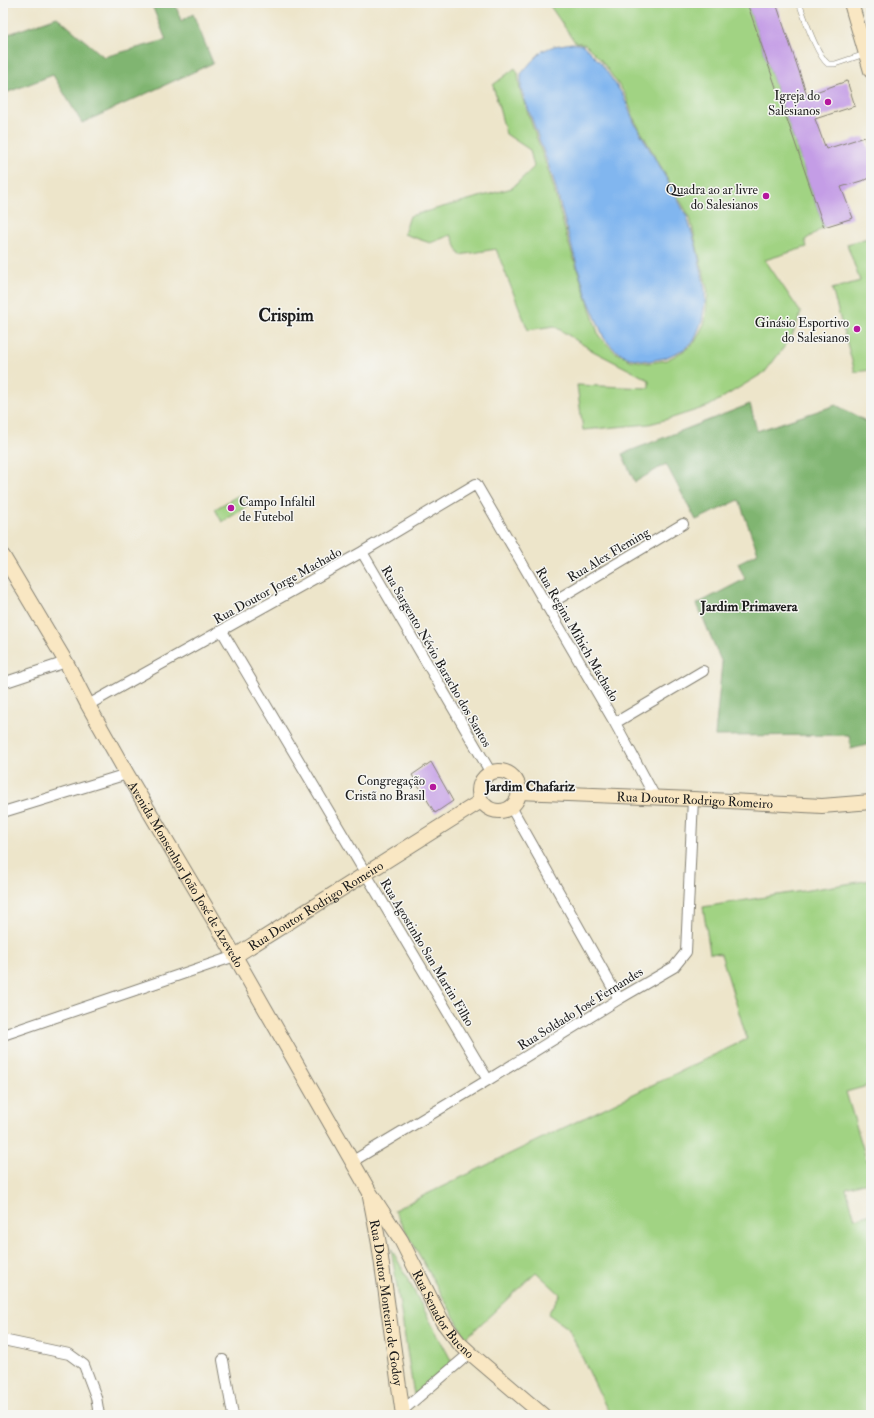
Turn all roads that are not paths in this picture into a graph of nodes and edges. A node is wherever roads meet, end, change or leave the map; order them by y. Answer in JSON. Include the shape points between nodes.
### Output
{"nodes":[{"id":1,"x":799,"y":3,"type":"edge"},
{"id":2,"x":851,"y":3,"type":"edge"},
{"id":3,"x":866,"y":54,"type":"junction"},
{"id":4,"x":871,"y":70,"type":"edge"},
{"id":5,"x":476,"y":484,"type":"joint"},
{"id":6,"x":683,"y":524,"type":"dead end"},
{"id":7,"x":362,"y":552,"type":"junction"},
{"id":8,"x":4,"y":560,"type":"edge"},
{"id":9,"x":546,"y":606,"type":"junction"},
{"id":10,"x":222,"y":631,"type":"junction"},
{"id":11,"x":66,"y":662,"type":"junction"},
{"id":12,"x":703,"y":671,"type":"dead end"},
{"id":13,"x":3,"y":683,"type":"edge"},
{"id":14,"x":88,"y":705,"type":"junction"},
{"id":15,"x":615,"y":723,"type":"junction"},
{"id":16,"x":490,"y":773,"type":"junction"},
{"id":17,"x":127,"y":774,"type":"junction"},
{"id":18,"x":518,"y":792,"type":"junction"},
{"id":19,"x":655,"y":798,"type":"junction"},
{"id":20,"x":693,"y":799,"type":"junction"},
{"id":21,"x":481,"y":801,"type":"junction"},
{"id":22,"x":871,"y":802,"type":"edge"},
{"id":23,"x":511,"y":807,"type":"junction"},
{"id":24,"x":3,"y":812,"type":"edge"},
{"id":25,"x":366,"y":873,"type":"junction"},
{"id":26,"x":235,"y":956,"type":"junction"},
{"id":27,"x":619,"y":999,"type":"junction"},
{"id":28,"x":3,"y":1035,"type":"edge"},
{"id":29,"x":488,"y":1080,"type":"junction"},
{"id":30,"x":353,"y":1161,"type":"junction"},
{"id":31,"x":369,"y":1191,"type":"junction"},
{"id":32,"x":401,"y":1240,"type":"junction"},
{"id":33,"x":379,"y":1244,"type":"junction"},
{"id":34,"x":3,"y":1340,"type":"edge"},
{"id":35,"x":470,"y":1353,"type":"junction"},
{"id":36,"x":222,"y":1360,"type":"dead end"},
{"id":37,"x":402,"y":1413,"type":"edge"},
{"id":38,"x":99,"y":1415,"type":"edge"},
{"id":39,"x":233,"y":1415,"type":"edge"},
{"id":40,"x":543,"y":1415,"type":"edge"}],
"edges":[{"from":1,"to":3,"type":"lane","via":[[824,61],[828,64],[841,63]]},
{"from":2,"to":3,"type":"street"},
{"from":3,"to":4,"type":"street"},
{"from":5,"to":7,"type":"street","name":"Rua Doutor Jorge Machado"},
{"from":5,"to":9,"type":"street","name":"Rua Regina Mihich Machado"},
{"from":6,"to":9,"type":"street","name":"Rua Alex Fleming"},
{"from":7,"to":10,"type":"street","name":"Rua Doutor Jorge Machado"},
{"from":7,"to":16,"type":"street","name":"Rua Sargento Névio Baracho dos Santos"},
{"from":8,"to":11,"type":"street","name":"Avenida Monsenhor João José de Azevedo"},
{"from":9,"to":15,"type":"street","name":"Rua Regina Mihich Machado"},
{"from":10,"to":14,"type":"street","name":"Rua Doutor Jorge Machado"},
{"from":10,"to":25,"type":"street","name":"Rua Agostinho San Martin Filho"},
{"from":11,"to":13,"type":"street"},
{"from":11,"to":14,"type":"street","name":"Avenida Monsenhor João José de Azevedo"},
{"from":12,"to":15,"type":"street"},
{"from":14,"to":17,"type":"street","name":"Avenida Monsenhor João José de Azevedo"},
{"from":15,"to":19,"type":"street","name":"Rua Regina Mihich Machado"},
{"from":16,"to":18,"type":"street","via":[[500,771],[510,775],[516,782]]},
{"from":16,"to":21,"type":"street","via":[[482,780],[479,790]]},
{"from":17,"to":24,"type":"street"},
{"from":17,"to":26,"type":"street","name":"Avenida Monsenhor João José de Azevedo"},
{"from":18,"to":19,"type":"street","name":"Rua Doutor Rodrigo Romeiro"},
{"from":18,"to":23,"type":"street"},
{"from":19,"to":20,"type":"street","name":"Rua Doutor Rodrigo Romeiro"},
{"from":20,"to":22,"type":"street","name":"Rua Doutor Rodrigo Romeiro","via":[[822,806]]},
{"from":20,"to":27,"type":"street","name":"Rua Soldado José Fernandes","via":[[686,952],[674,967]]},
{"from":21,"to":23,"type":"street","via":[[489,809],[501,811]]},
{"from":21,"to":25,"type":"street","name":"Rua Doutor Rodrigo Romeiro"},
{"from":23,"to":27,"type":"street"},
{"from":25,"to":26,"type":"street","name":"Rua Doutor Rodrigo Romeiro"},
{"from":25,"to":29,"type":"street","name":"Rua Agostinho San Martin Filho"},
{"from":26,"to":28,"type":"street","name":"Rua Doutor Rodrigo Romeiro"},
{"from":26,"to":30,"type":"street","name":"Avenida Monsenhor João José de Azevedo"},
{"from":27,"to":29,"type":"street","name":"Rua Soldado José Fernandes"},
{"from":29,"to":30,"type":"street","name":"Rua Soldado José Fernandes"},
{"from":30,"to":31,"type":"street","name":"Avenida Monsenhor João José de Azevedo"},
{"from":31,"to":32,"type":"street","name":"Rua Senador Bueno"},
{"from":31,"to":33,"type":"street","name":"Rua Doutor Monteiro de Godoy"},
{"from":32,"to":33,"type":"street"},
{"from":32,"to":35,"type":"street","name":"Rua Senador Bueno","via":[[442,1321]]},
{"from":33,"to":37,"type":"street","name":"Rua Doutor Monteiro de Godoy"},
{"from":34,"to":38,"type":"street","via":[[69,1354],[84,1365],[96,1396]]},
{"from":35,"to":37,"type":"street"},
{"from":35,"to":40,"type":"street","name":"Rua Senador Bueno"},
{"from":36,"to":39,"type":"street"}]}
